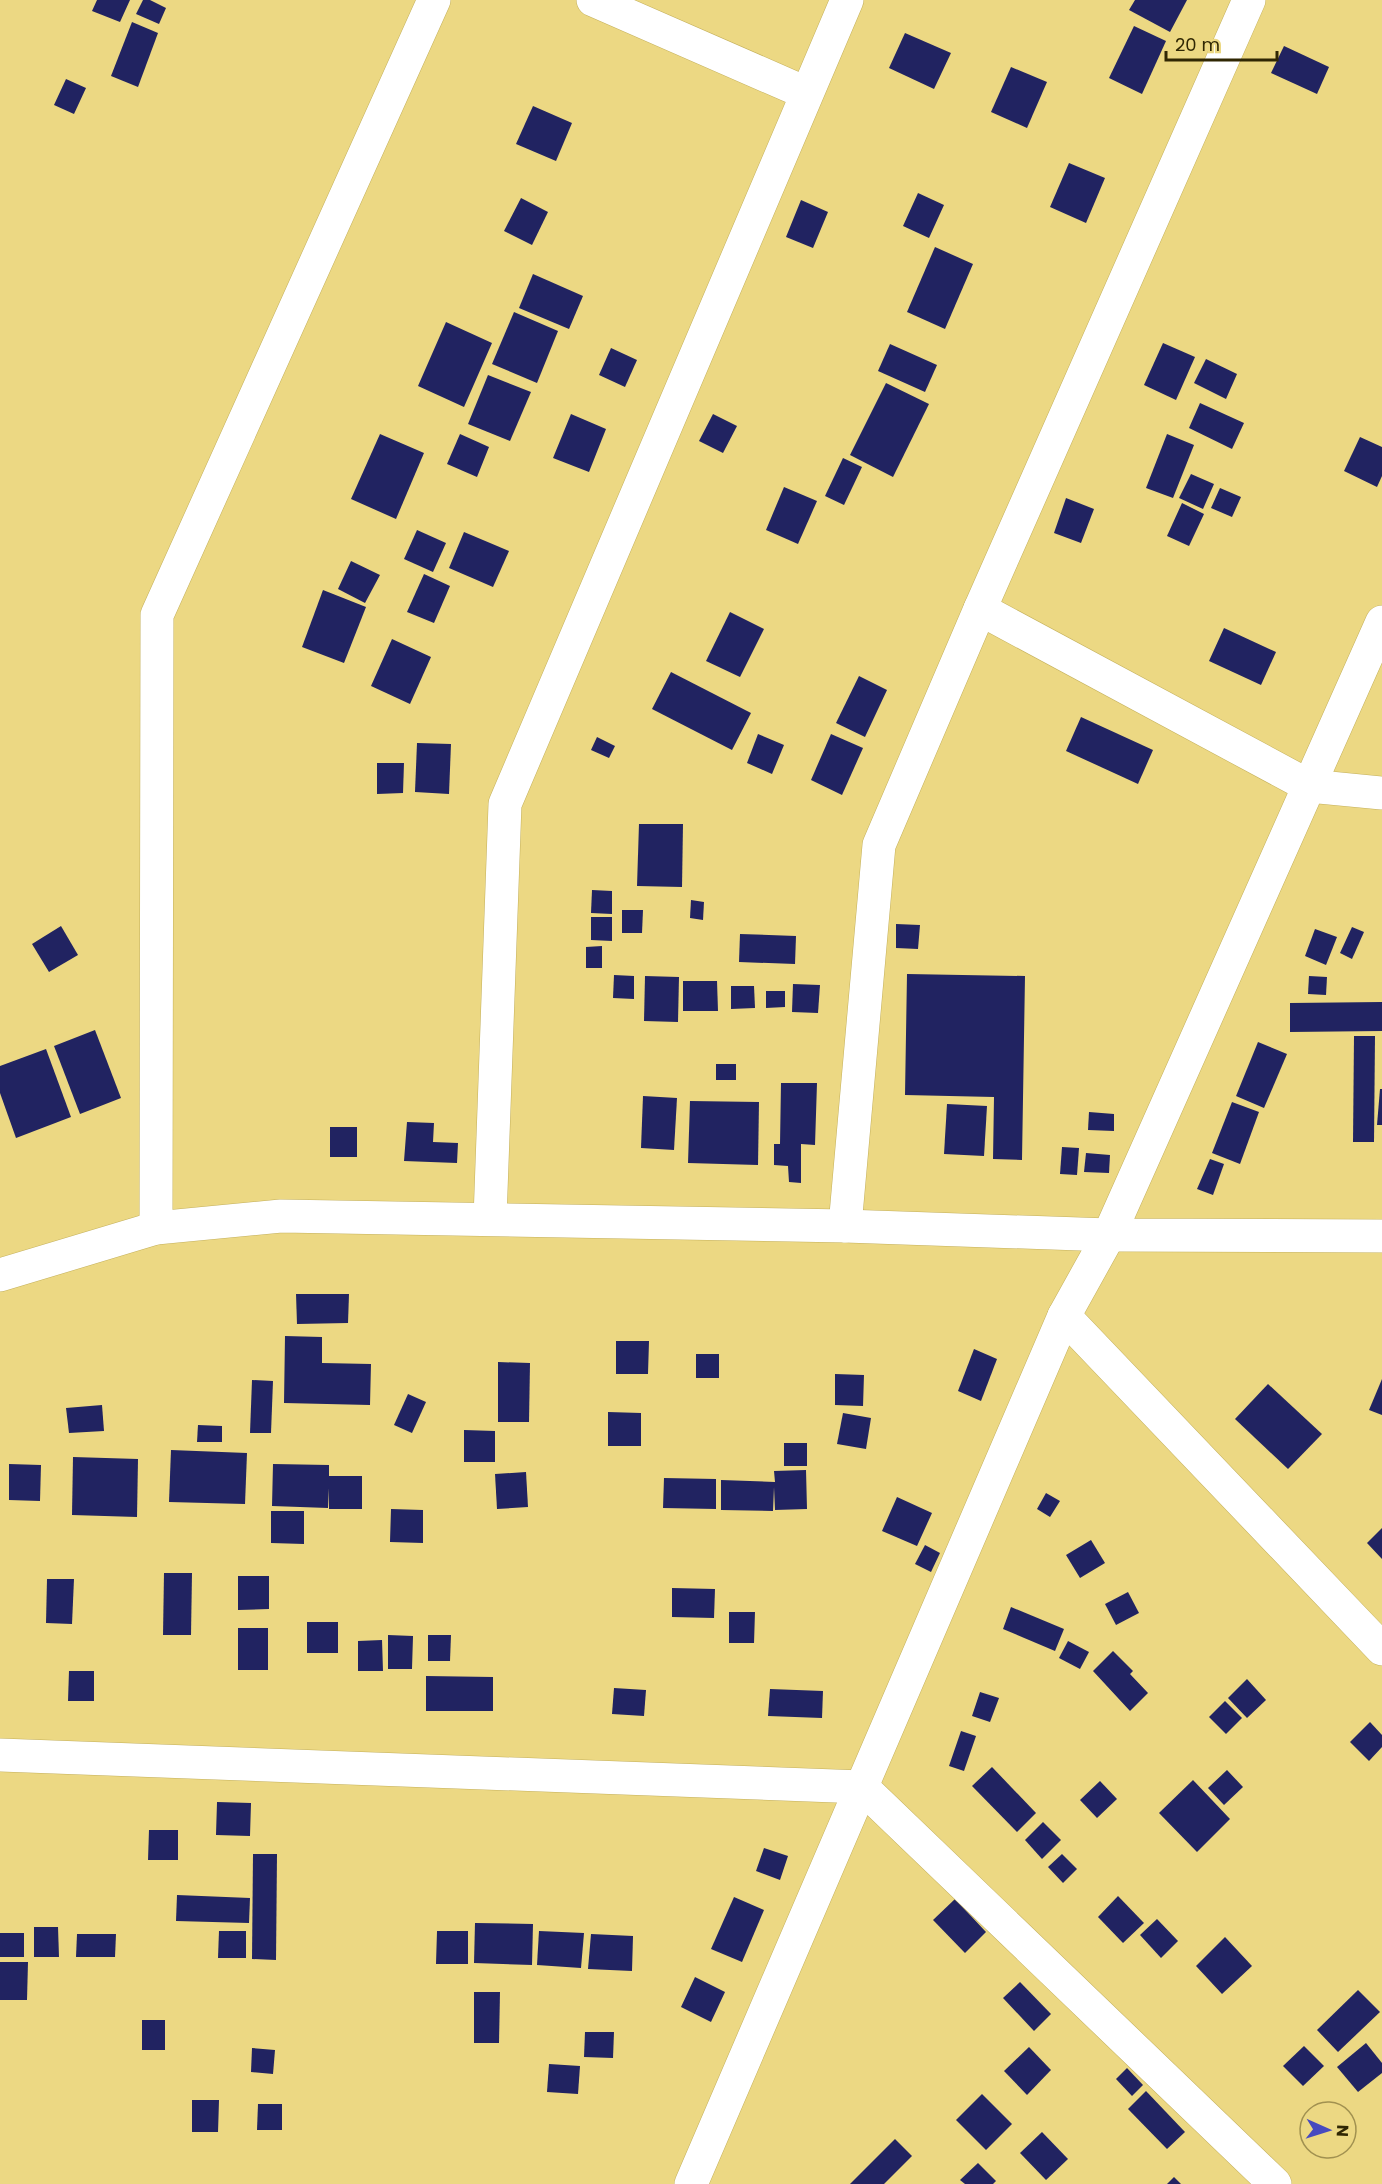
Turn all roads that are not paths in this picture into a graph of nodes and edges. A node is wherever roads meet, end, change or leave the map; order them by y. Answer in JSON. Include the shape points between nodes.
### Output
{"nodes":[{"id":1,"x":434,"y":0,"type":"edge"},
{"id":2,"x":593,"y":0,"type":"edge"},
{"id":3,"x":847,"y":0,"type":"edge"},
{"id":4,"x":1250,"y":0,"type":"edge"},
{"id":5,"x":806,"y":93,"type":"junction"},
{"id":6,"x":980,"y":609,"type":"junction"},
{"id":7,"x":1382,"y":622,"type":"edge"},
{"id":8,"x":1309,"y":786,"type":"junction"},
{"id":9,"x":1382,"y":794,"type":"edge"},
{"id":10,"x":490,"y":1219,"type":"junction"},
{"id":11,"x":844,"y":1226,"type":"junction"},
{"id":12,"x":156,"y":1228,"type":"junction"},
{"id":13,"x":1109,"y":1235,"type":"junction"},
{"id":14,"x":1382,"y":1236,"type":"edge"},
{"id":15,"x":0,"y":1275,"type":"edge"},
{"id":16,"x":1064,"y":1316,"type":"junction"},
{"id":17,"x":1382,"y":1649,"type":"edge"},
{"id":18,"x":0,"y":1755,"type":"edge"},
{"id":19,"x":862,"y":1786,"type":"junction"},
{"id":20,"x":691,"y":2184,"type":"edge"},
{"id":21,"x":1275,"y":2184,"type":"edge"}],
"edges":[{"from":1,"to":12,"type":"street","via":[[157,615]]},
{"from":2,"to":5,"type":"street"},
{"from":3,"to":5,"type":"street"},
{"from":4,"to":6,"type":"street"},
{"from":5,"to":10,"type":"street","via":[[505,804]]},
{"from":6,"to":8,"type":"street"},
{"from":6,"to":11,"type":"street","via":[[879,845]]},
{"from":7,"to":8,"type":"street"},
{"from":8,"to":9,"type":"street"},
{"from":8,"to":13,"type":"street"},
{"from":10,"to":11,"type":"street"},
{"from":10,"to":12,"type":"street","via":[[281,1216]]},
{"from":11,"to":13,"type":"street"},
{"from":12,"to":15,"type":"street"},
{"from":13,"to":14,"type":"street"},
{"from":13,"to":16,"type":"street"},
{"from":16,"to":17,"type":"street"},
{"from":16,"to":19,"type":"street"},
{"from":18,"to":19,"type":"street"},
{"from":19,"to":20,"type":"street"},
{"from":19,"to":21,"type":"street"}]}
